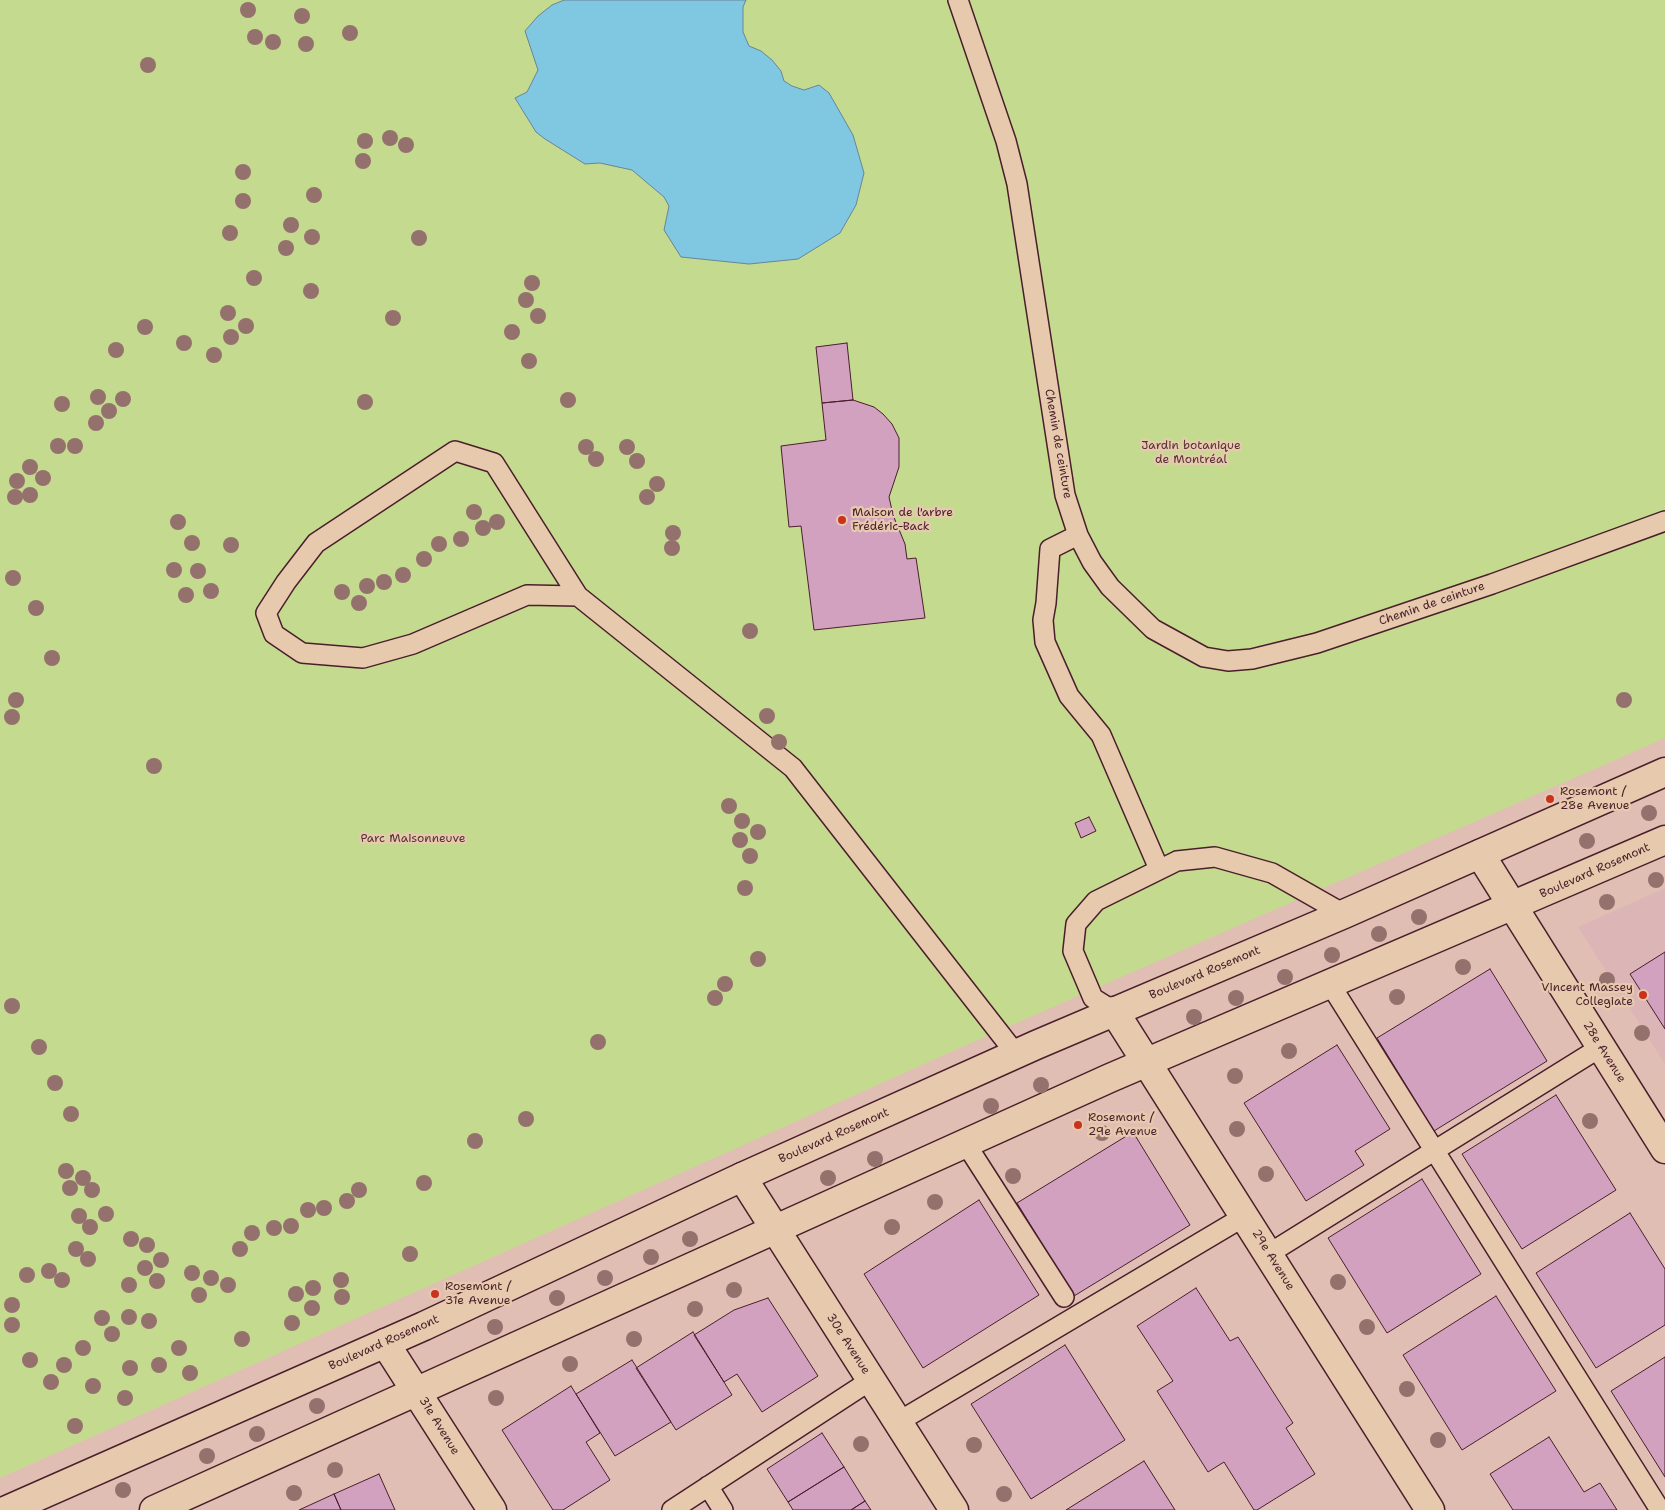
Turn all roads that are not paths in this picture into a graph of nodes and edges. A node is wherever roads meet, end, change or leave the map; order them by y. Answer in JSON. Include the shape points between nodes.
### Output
{"nodes":[{"id":1,"x":958,"y":0,"type":"edge"},
{"id":2,"x":1665,"y":521,"type":"edge"},
{"id":3,"x":1078,"y":535,"type":"junction"},
{"id":4,"x":578,"y":596,"type":"junction"},
{"id":5,"x":1665,"y":772,"type":"edge"},
{"id":6,"x":1665,"y":840,"type":"edge"},
{"id":7,"x":1480,"y":854,"type":"junction"},
{"id":8,"x":1159,"y":869,"type":"junction"},
{"id":9,"x":1513,"y":907,"type":"junction"},
{"id":10,"x":1344,"y":914,"type":"junction"},
{"id":11,"x":1330,"y":984,"type":"junction"},
{"id":12,"x":1114,"y":1011,"type":"junction"},
{"id":13,"x":1601,"y":1047,"type":"junction"},
{"id":14,"x":1016,"y":1054,"type":"junction"},
{"id":15,"x":1148,"y":1062,"type":"junction"},
{"id":16,"x":966,"y":1144,"type":"junction"},
{"id":17,"x":1665,"y":1148,"type":"edge"},
{"id":18,"x":1435,"y":1151,"type":"junction"},
{"id":19,"x":742,"y":1177,"type":"junction"},
{"id":20,"x":1246,"y":1216,"type":"junction"},
{"id":21,"x":776,"y":1230,"type":"junction"},
{"id":22,"x":1270,"y":1254,"type":"junction"},
{"id":23,"x":1064,"y":1297,"type":"dead end"},
{"id":24,"x":385,"y":1343,"type":"junction"},
{"id":25,"x":871,"y":1380,"type":"junction"},
{"id":26,"x":418,"y":1392,"type":"junction"},
{"id":27,"x":898,"y":1422,"type":"junction"},
{"id":28,"x":708,"y":1486,"type":"junction"},
{"id":29,"x":7,"y":1510,"type":"edge"},
{"id":30,"x":154,"y":1510,"type":"edge"},
{"id":31,"x":492,"y":1510,"type":"edge"},
{"id":32,"x":672,"y":1510,"type":"edge"},
{"id":33,"x":723,"y":1510,"type":"edge"},
{"id":34,"x":954,"y":1510,"type":"edge"},
{"id":35,"x":1430,"y":1510,"type":"edge"},
{"id":36,"x":1660,"y":1510,"type":"edge"}],
"edges":[{"from":1,"to":3,"type":"lane","name":"Chemin de ceinture","via":[[1018,184],[1065,495]]},
{"from":2,"to":3,"type":"lane","name":"Chemin de ceinture","via":[[1317,643],[1252,660],[1204,658],[1153,629],[1110,587]]},
{"from":3,"to":8,"type":"lane","via":[[1050,549],[1043,620],[1045,642],[1069,696],[1101,735]]},
{"from":4,"to":4,"type":"lane","via":[[494,463],[455,451],[316,543],[266,612],[274,634],[302,653],[363,658],[413,644],[527,596]]},
{"from":4,"to":14,"type":"lane","via":[[793,768]]},
{"from":5,"to":7,"type":"main road","name":"Boulevard Rosemont"},
{"from":6,"to":9,"type":"main road","name":"Boulevard Rosemont"},
{"from":7,"to":9,"type":"main road","name":"28e Avenue"},
{"from":7,"to":10,"type":"main road","name":"Boulevard Rosemont"},
{"from":8,"to":10,"type":"lane","via":[[1177,861],[1215,857],[1272,873]]},
{"from":8,"to":12,"type":"lane","via":[[1096,902],[1076,924],[1073,951],[1093,998]]},
{"from":9,"to":11,"type":"main road","name":"Boulevard Rosemont"},
{"from":9,"to":13,"type":"main road","name":"28e Avenue"},
{"from":10,"to":12,"type":"main road","name":"Boulevard Rosemont"},
{"from":11,"to":15,"type":"main road","name":"Boulevard Rosemont"},
{"from":11,"to":18,"type":"lane"},
{"from":12,"to":14,"type":"main road","name":"Boulevard Rosemont"},
{"from":12,"to":15,"type":"main road","name":"29e Avenue"},
{"from":13,"to":17,"type":"main road","name":"28e Avenue"},
{"from":13,"to":18,"type":"lane"},
{"from":14,"to":19,"type":"main road","name":"Boulevard Rosemont"},
{"from":15,"to":16,"type":"main road","name":"Boulevard Rosemont"},
{"from":15,"to":20,"type":"main road","name":"29e Avenue"},
{"from":16,"to":21,"type":"main road","name":"Boulevard Rosemont"},
{"from":16,"to":23,"type":"lane"},
{"from":18,"to":22,"type":"lane"},
{"from":18,"to":36,"type":"lane"},
{"from":19,"to":21,"type":"main road","name":"30e Avenue"},
{"from":19,"to":24,"type":"main road","name":"Boulevard Rosemont"},
{"from":20,"to":22,"type":"main road","name":"29e Avenue"},
{"from":20,"to":27,"type":"lane"},
{"from":21,"to":25,"type":"main road","name":"30e Avenue"},
{"from":21,"to":26,"type":"main road","name":"Boulevard Rosemont"},
{"from":22,"to":35,"type":"main road","name":"29e Avenue"},
{"from":24,"to":26,"type":"main road","name":"31e Avenue"},
{"from":24,"to":29,"type":"main road","name":"Boulevard Rosemont"},
{"from":25,"to":27,"type":"main road","name":"30e Avenue"},
{"from":25,"to":28,"type":"lane"},
{"from":26,"to":30,"type":"main road","name":"Boulevard Rosemont"},
{"from":26,"to":31,"type":"main road","name":"31e Avenue"},
{"from":27,"to":34,"type":"main road","name":"30e Avenue"},
{"from":28,"to":32,"type":"lane"},
{"from":28,"to":33,"type":"lane"}]}
